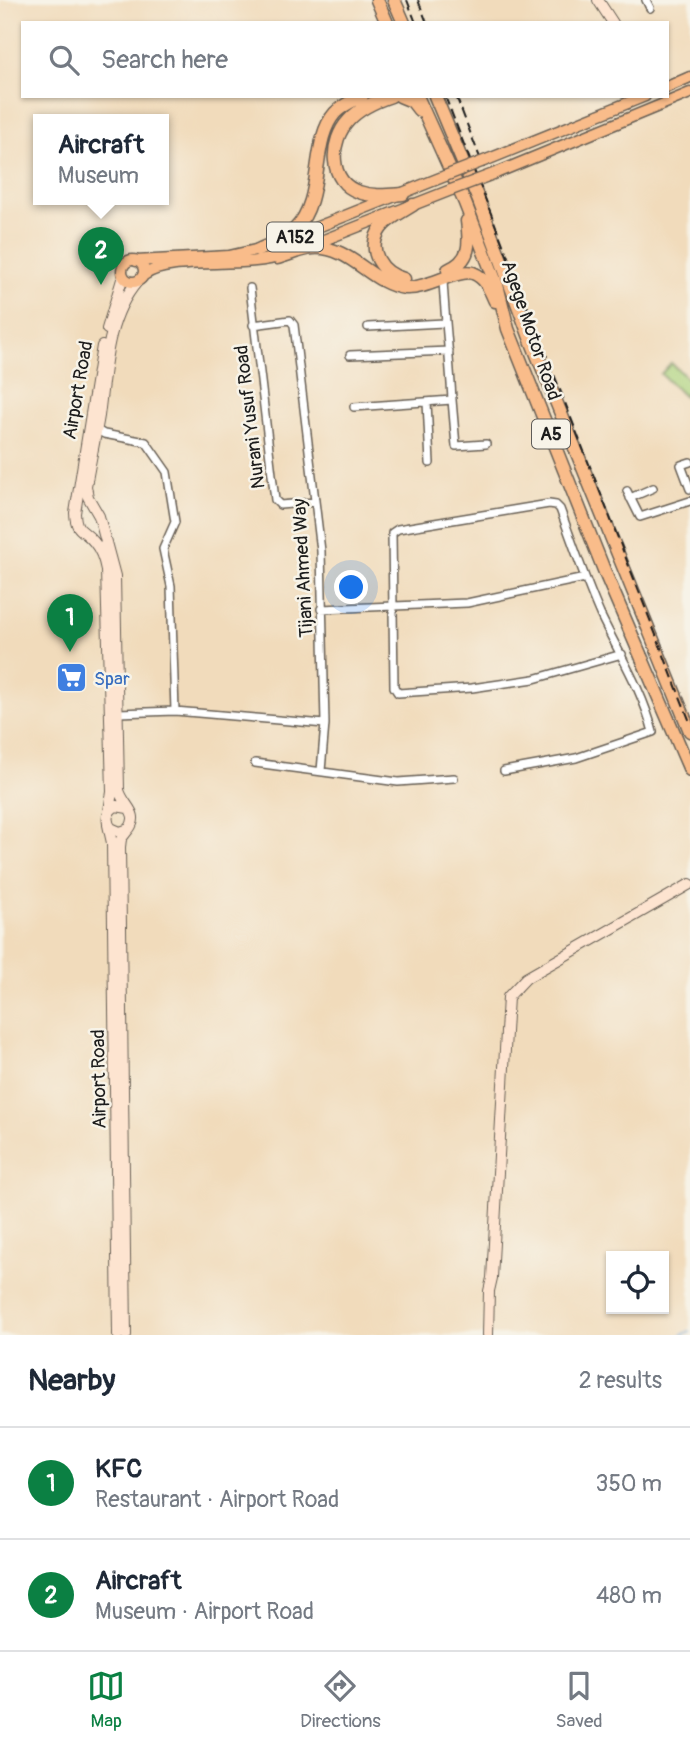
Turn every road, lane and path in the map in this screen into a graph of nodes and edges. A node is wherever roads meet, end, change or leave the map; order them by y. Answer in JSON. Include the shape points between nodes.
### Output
{"nodes":[{"id":1,"x":377,"y":0,"type":"edge"},
{"id":2,"x":394,"y":0,"type":"edge"},
{"id":3,"x":590,"y":0,"type":"edge"},
{"id":4,"x":598,"y":0,"type":"edge"},
{"id":5,"x":386,"y":21,"type":"edge"},
{"id":6,"x":403,"y":21,"type":"edge"},
{"id":7,"x":604,"y":21,"type":"edge"},
{"id":8,"x":612,"y":21,"type":"edge"},
{"id":9,"x":690,"y":77,"type":"edge"},
{"id":10,"x":669,"y":86,"type":"edge"},
{"id":11,"x":690,"y":93,"type":"edge"},
{"id":12,"x":359,"y":98,"type":"edge"},
{"id":13,"x":385,"y":98,"type":"edge"},
{"id":14,"x":405,"y":98,"type":"edge"},
{"id":15,"x":418,"y":98,"type":"edge"},
{"id":16,"x":436,"y":98,"type":"edge"},
{"id":17,"x":640,"y":98,"type":"edge"},
{"id":18,"x":430,"y":127,"type":"junction"},
{"id":19,"x":402,"y":194,"type":"junction"},
{"id":20,"x":465,"y":203,"type":"junction"},
{"id":21,"x":413,"y":205,"type":"junction"},
{"id":22,"x":258,"y":250,"type":"junction"},
{"id":23,"x":277,"y":258,"type":"junction"},
{"id":24,"x":486,"y":258,"type":"junction"},
{"id":25,"x":136,"y":261,"type":"junction"},
{"id":26,"x":463,"y":268,"type":"junction"},
{"id":27,"x":123,"y":276,"type":"junction"},
{"id":28,"x":141,"y":279,"type":"junction"},
{"id":29,"x":443,"y":280,"type":"junction"},
{"id":30,"x":250,"y":288,"type":"dead end"},
{"id":31,"x":444,"y":323,"type":"junction"},
{"id":32,"x":254,"y":324,"type":"junction"},
{"id":33,"x":368,"y":327,"type":"dead end"},
{"id":34,"x":508,"y":329,"type":"junction"},
{"id":35,"x":449,"y":351,"type":"junction"},
{"id":36,"x":350,"y":355,"type":"dead end"},
{"id":37,"x":452,"y":400,"type":"junction"},
{"id":38,"x":427,"y":402,"type":"junction"},
{"id":39,"x":354,"y":407,"type":"dead end"},
{"id":40,"x":97,"y":430,"type":"junction"},
{"id":41,"x":486,"y":444,"type":"dead end"},
{"id":42,"x":690,"y":462,"type":"edge"},
{"id":43,"x":430,"y":463,"type":"dead end"},
{"id":44,"x":653,"y":488,"type":"dead end"},
{"id":45,"x":690,"y":489,"type":"edge"},
{"id":46,"x":690,"y":501,"type":"edge"},
{"id":47,"x":315,"y":502,"type":"junction"},
{"id":48,"x":93,"y":506,"type":"junction"},
{"id":49,"x":75,"y":513,"type":"junction"},
{"id":50,"x":101,"y":526,"type":"junction"},
{"id":51,"x":85,"y":533,"type":"junction"},
{"id":52,"x":585,"y":578,"type":"junction"},
{"id":53,"x":393,"y":606,"type":"junction"},
{"id":54,"x":321,"y":609,"type":"junction"},
{"id":55,"x":622,"y":654,"type":"junction"},
{"id":56,"x":672,"y":690,"type":"junction"},
{"id":57,"x":656,"y":696,"type":"junction"},
{"id":58,"x":175,"y":711,"type":"junction"},
{"id":59,"x":118,"y":713,"type":"junction"},
{"id":60,"x":325,"y":724,"type":"junction"},
{"id":61,"x":690,"y":731,"type":"edge"},
{"id":62,"x":255,"y":763,"type":"dead end"},
{"id":63,"x":690,"y":770,"type":"edge"},
{"id":64,"x":321,"y":771,"type":"junction"},
{"id":65,"x":504,"y":771,"type":"dead end"},
{"id":66,"x":454,"y":778,"type":"dead end"},
{"id":67,"x":128,"y":808,"type":"junction"},
{"id":68,"x":109,"y":811,"type":"junction"},
{"id":69,"x":108,"y":824,"type":"junction"},
{"id":70,"x":129,"y":830,"type":"junction"},
{"id":71,"x":690,"y":884,"type":"edge"},
{"id":72,"x":118,"y":1335,"type":"edge"},
{"id":73,"x":126,"y":1335,"type":"edge"},
{"id":74,"x":488,"y":1335,"type":"edge"}],
"edges":[{"from":1,"to":5,"type":"highway"},
{"from":2,"to":6,"type":"highway"},
{"from":3,"to":7,"type":"main road"},
{"from":4,"to":8,"type":"main road"},
{"from":9,"to":10,"type":"main road"},
{"from":11,"to":21,"type":"main road","number":"A152","bridge":true},
{"from":12,"to":22,"type":"highway","via":[[336,111],[328,122],[313,196],[302,221],[286,238]]},
{"from":13,"to":19,"type":"highway","via":[[350,119],[340,131],[334,162],[342,180],[357,192]]},
{"from":14,"to":18,"type":"highway"},
{"from":15,"to":18,"type":"highway","name":"Agege Motor Road","number":"A5"},
{"from":16,"to":56,"type":"highway","name":"Agege Motor Road","number":"A5"},
{"from":17,"to":19,"type":"main road","number":"A152","bridge":true},
{"from":18,"to":20,"type":"highway","name":"Agege Motor Road","number":"A5"},
{"from":19,"to":22,"type":"main road","number":"A152"},
{"from":20,"to":24,"type":"highway","name":"Agege Motor Road","number":"A5"},
{"from":20,"to":26,"type":"highway","via":[[469,235]]},
{"from":21,"to":23,"type":"main road","number":"A152"},
{"from":21,"to":26,"type":"highway","via":[[380,228],[375,255],[383,268],[411,281]]},
{"from":22,"to":25,"type":"main road","number":"A152"},
{"from":23,"to":28,"type":"main road","number":"A152","via":[[160,267]]},
{"from":23,"to":29,"type":"highway","via":[[326,249],[341,252],[376,276],[406,288]]},
{"from":24,"to":26,"type":"highway"},
{"from":24,"to":34,"type":"highway","name":"Agege Motor Road","number":"A5"},
{"from":25,"to":27,"type":"main road","via":[[125,265]]},
{"from":25,"to":28,"type":"main road","via":[[144,267]]},
{"from":26,"to":29,"type":"highway"},
{"from":26,"to":34,"type":"highway","via":[[486,282]]},
{"from":27,"to":28,"type":"main road","via":[[128,281]]},
{"from":27,"to":49,"type":"main road","name":"Airport Road","via":[[102,349]]},
{"from":28,"to":40,"type":"main road","name":"Airport Road","via":[[127,296],[114,326]]},
{"from":29,"to":31,"type":"street"},
{"from":30,"to":32,"type":"street","name":"Nurani Yusuf Road"},
{"from":31,"to":33,"type":"street"},
{"from":31,"to":35,"type":"street"},
{"from":32,"to":47,"type":"street","name":"Nurani Yusuf Road","via":[[275,500],[280,505]]},
{"from":32,"to":47,"type":"street","name":"Tijani Ahmed Way","via":[[293,321]]},
{"from":34,"to":57,"type":"highway","name":"Agege Motor Road","number":"A5"},
{"from":35,"to":36,"type":"street"},
{"from":35,"to":37,"type":"street"},
{"from":37,"to":38,"type":"street"},
{"from":37,"to":41,"type":"street","via":[[456,446]]},
{"from":38,"to":39,"type":"street"},
{"from":38,"to":43,"type":"street"},
{"from":40,"to":48,"type":"main road","name":"Airport Road","via":[[86,486]]},
{"from":40,"to":58,"type":"street","via":[[146,442],[171,485],[175,522],[163,549],[170,586]]},
{"from":42,"to":45,"type":"street","via":[[681,465]]},
{"from":44,"to":46,"type":"street","via":[[629,495],[638,516]]},
{"from":47,"to":54,"type":"street","name":"Tijani Ahmed Way"},
{"from":48,"to":49,"type":"main road","via":[[82,506]]},
{"from":48,"to":50,"type":"main road"},
{"from":49,"to":51,"type":"main road","via":[[79,530]]},
{"from":50,"to":51,"type":"main road","via":[[94,533]]},
{"from":50,"to":59,"type":"main road","via":[[117,596]]},
{"from":51,"to":68,"type":"main road","via":[[98,548],[106,570]]},
{"from":52,"to":53,"type":"street","via":[[467,603]]},
{"from":52,"to":53,"type":"street","via":[[560,509],[550,504],[397,529],[392,533]]},
{"from":52,"to":55,"type":"street"},
{"from":53,"to":54,"type":"street"},
{"from":53,"to":55,"type":"street","via":[[394,687],[398,693],[534,679]]},
{"from":54,"to":60,"type":"street","name":"Tijani Ahmed Way"},
{"from":55,"to":65,"type":"street","via":[[653,732],[576,758]]},
{"from":56,"to":57,"type":"highway"},
{"from":56,"to":61,"type":"highway","name":"Agege Motor Road","number":"A5"},
{"from":57,"to":63,"type":"highway","name":"Agege Motor Road","number":"A5"},
{"from":58,"to":59,"type":"street"},
{"from":58,"to":60,"type":"street"},
{"from":59,"to":67,"type":"main road","via":[[119,790]]},
{"from":60,"to":64,"type":"street","name":"Tijani Ahmed Way"},
{"from":62,"to":64,"type":"street"},
{"from":64,"to":66,"type":"street","via":[[398,782]]},
{"from":67,"to":68,"type":"main road","via":[[116,806]]},
{"from":67,"to":70,"type":"main road","via":[[134,821]]},
{"from":68,"to":69,"type":"main road"},
{"from":69,"to":70,"type":"main road","via":[[115,831]]},
{"from":69,"to":72,"type":"main road","name":"Airport Road","via":[[112,843]]},
{"from":70,"to":73,"type":"main road","name":"Airport Road","via":[[120,847]]},
{"from":71,"to":74,"type":"main road","via":[[526,978],[508,997]]}]}
